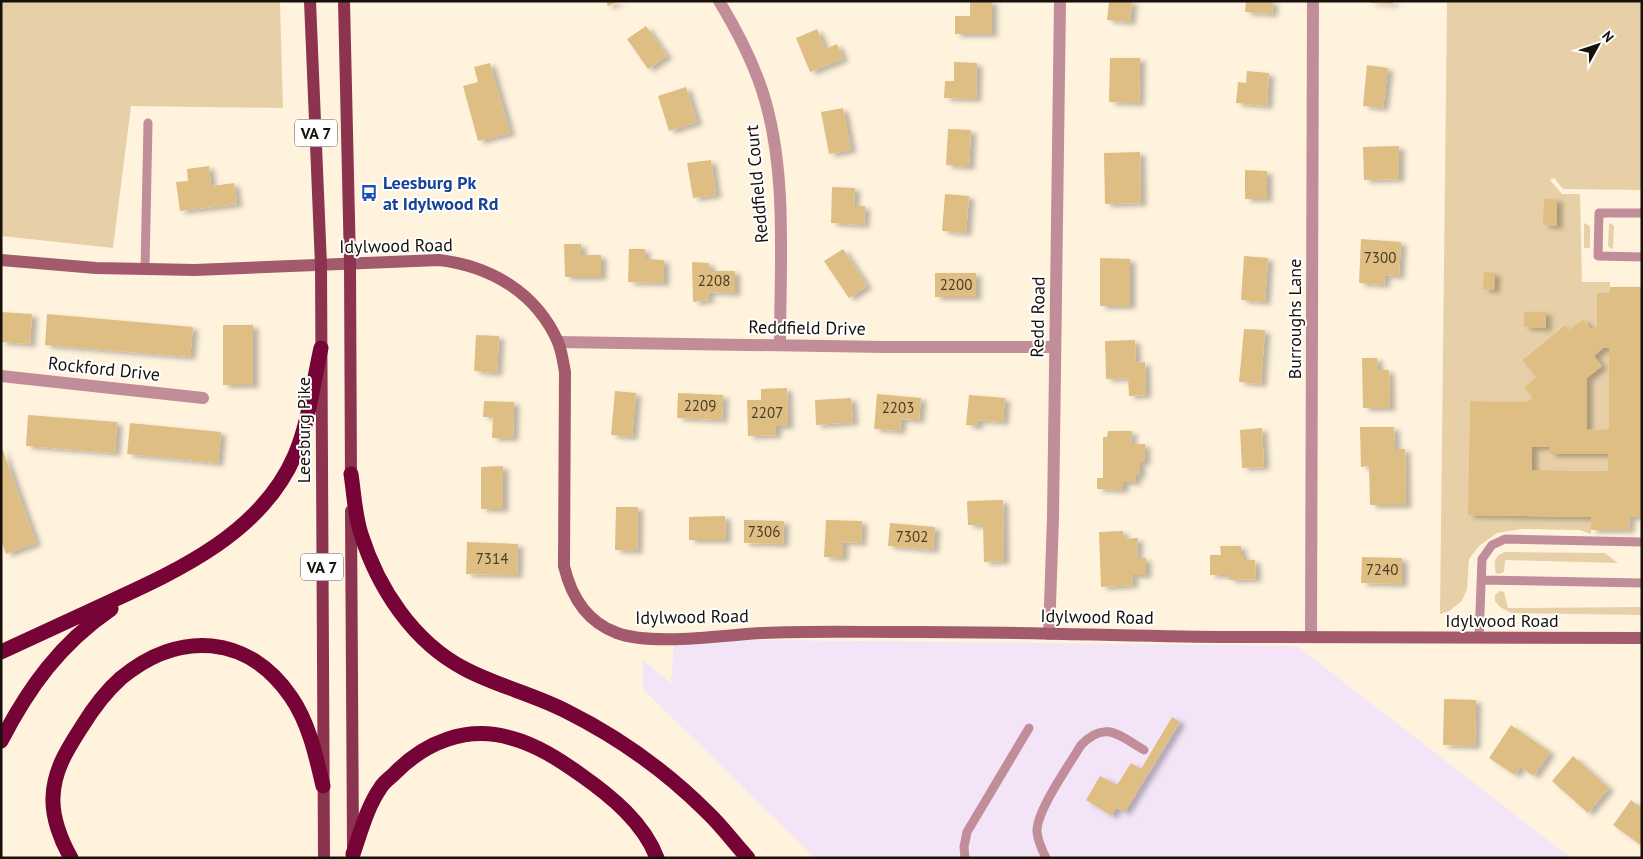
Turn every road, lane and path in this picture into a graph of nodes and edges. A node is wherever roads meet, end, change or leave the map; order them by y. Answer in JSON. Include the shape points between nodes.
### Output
{"nodes":[{"id":1,"x":310,"y":1,"type":"edge"},
{"id":2,"x":344,"y":1,"type":"edge"},
{"id":3,"x":719,"y":1,"type":"edge"},
{"id":4,"x":1060,"y":1,"type":"edge"},
{"id":5,"x":1313,"y":1,"type":"edge"},
{"id":6,"x":148,"y":123,"type":"dead end"},
{"id":7,"x":1642,"y":213,"type":"edge"},
{"id":8,"x":1642,"y":257,"type":"edge"},
{"id":9,"x":1,"y":260,"type":"edge"},
{"id":10,"x":350,"y":263,"type":"junction"},
{"id":11,"x":321,"y":265,"type":"junction"},
{"id":12,"x":145,"y":268,"type":"junction"},
{"id":13,"x":558,"y":342,"type":"junction"},
{"id":14,"x":780,"y":345,"type":"junction"},
{"id":15,"x":1055,"y":347,"type":"junction"},
{"id":16,"x":321,"y":348,"type":"junction"},
{"id":17,"x":1,"y":376,"type":"edge"},
{"id":18,"x":202,"y":398,"type":"dead end"},
{"id":19,"x":351,"y":474,"type":"junction"},
{"id":20,"x":1642,"y":542,"type":"edge"},
{"id":21,"x":1481,"y":580,"type":"junction"},
{"id":22,"x":1642,"y":583,"type":"edge"},
{"id":23,"x":145,"y":586,"type":"junction"},
{"id":24,"x":1049,"y":634,"type":"junction"},
{"id":25,"x":1311,"y":637,"type":"junction"},
{"id":26,"x":1479,"y":638,"type":"junction"},
{"id":27,"x":1642,"y":638,"type":"edge"},
{"id":28,"x":1,"y":652,"type":"edge"},
{"id":29,"x":1029,"y":728,"type":"dead end"},
{"id":30,"x":1,"y":741,"type":"edge"},
{"id":31,"x":1144,"y":750,"type":"dead end"},
{"id":32,"x":323,"y":786,"type":"junction"},
{"id":33,"x":353,"y":856,"type":"edge"},
{"id":34,"x":71,"y":858,"type":"edge"},
{"id":35,"x":324,"y":858,"type":"edge"},
{"id":36,"x":657,"y":858,"type":"edge"},
{"id":37,"x":748,"y":858,"type":"edge"},
{"id":38,"x":965,"y":858,"type":"edge"},
{"id":39,"x":1046,"y":858,"type":"edge"}],
"edges":[{"from":1,"to":11,"type":"main road","name":"Leesburg Pike","number":"VA 7"},
{"from":2,"to":10,"type":"main road","number":"VA 7"},
{"from":3,"to":14,"type":"street","name":"Reddfield Court","via":[[751,61],[770,121],[781,218]]},
{"from":4,"to":15,"type":"street","name":"Redd Road"},
{"from":5,"to":25,"type":"street","name":"Burroughs Lane"},
{"from":6,"to":12,"type":"lane"},
{"from":7,"to":8,"type":"lane","via":[[1599,213],[1598,256]]},
{"from":9,"to":12,"type":"main road","name":"Idylwood Road","via":[[96,268]]},
{"from":10,"to":11,"type":"main road","name":"Idylwood Road"},
{"from":10,"to":13,"type":"main road","name":"Idylwood Road","via":[[438,260],[481,269],[519,291],[548,323]]},
{"from":10,"to":19,"type":"main road","number":"VA 7"},
{"from":11,"to":12,"type":"main road","name":"Idylwood Road","via":[[195,270]]},
{"from":11,"to":16,"type":"main road","name":"Leesburg Pike","number":"VA 7"},
{"from":13,"to":14,"type":"street","name":"Reddfield Drive"},
{"from":13,"to":24,"type":"main road","name":"Idylwood Road","via":[[565,372],[564,566],[576,599],[602,626],[634,637],[668,639],[763,633]]},
{"from":14,"to":15,"type":"street","name":"Reddfield Drive"},
{"from":15,"to":24,"type":"street","name":"Redd Road"},
{"from":16,"to":23,"type":"highway","via":[[304,427],[295,455],[280,483],[238,530],[213,549]]},
{"from":16,"to":32,"type":"main road","name":"Leesburg Pike","number":"VA 7"},
{"from":17,"to":18,"type":"street","name":"Rockford Drive"},
{"from":19,"to":33,"type":"main road","number":"VA 7"},
{"from":19,"to":37,"type":"highway","via":[[360,534],[379,580],[417,633],[463,669],[566,711],[644,758],[708,813]]},
{"from":20,"to":21,"type":"lane","via":[[1505,539],[1492,545],[1482,558]]},
{"from":21,"to":22,"type":"lane"},
{"from":21,"to":26,"type":"lane"},
{"from":23,"to":28,"type":"highway"},
{"from":23,"to":30,"type":"highway","via":[[82,630],[64,648],[31,691]]},
{"from":24,"to":25,"type":"main road","name":"Idylwood Road"},
{"from":25,"to":26,"type":"main road","name":"Idylwood Road"},
{"from":26,"to":27,"type":"main road","name":"Idylwood Road"},
{"from":29,"to":38,"type":"lane","via":[[967,832]]},
{"from":31,"to":39,"type":"lane","via":[[1112,732],[1104,731],[1096,732],[1081,745],[1039,822],[1037,831]]},
{"from":32,"to":34,"type":"highway","via":[[310,736],[292,699],[275,676],[244,654],[204,645],[183,647],[158,656],[120,679],[91,711],[62,759],[55,779],[54,810],[58,830]]},
{"from":32,"to":35,"type":"main road","name":"Leesburg Pike","number":"VA 7"},
{"from":33,"to":36,"type":"highway","via":[[367,812],[381,787],[407,760],[443,740],[487,734],[531,745],[565,763],[597,786],[642,831]]}]}
